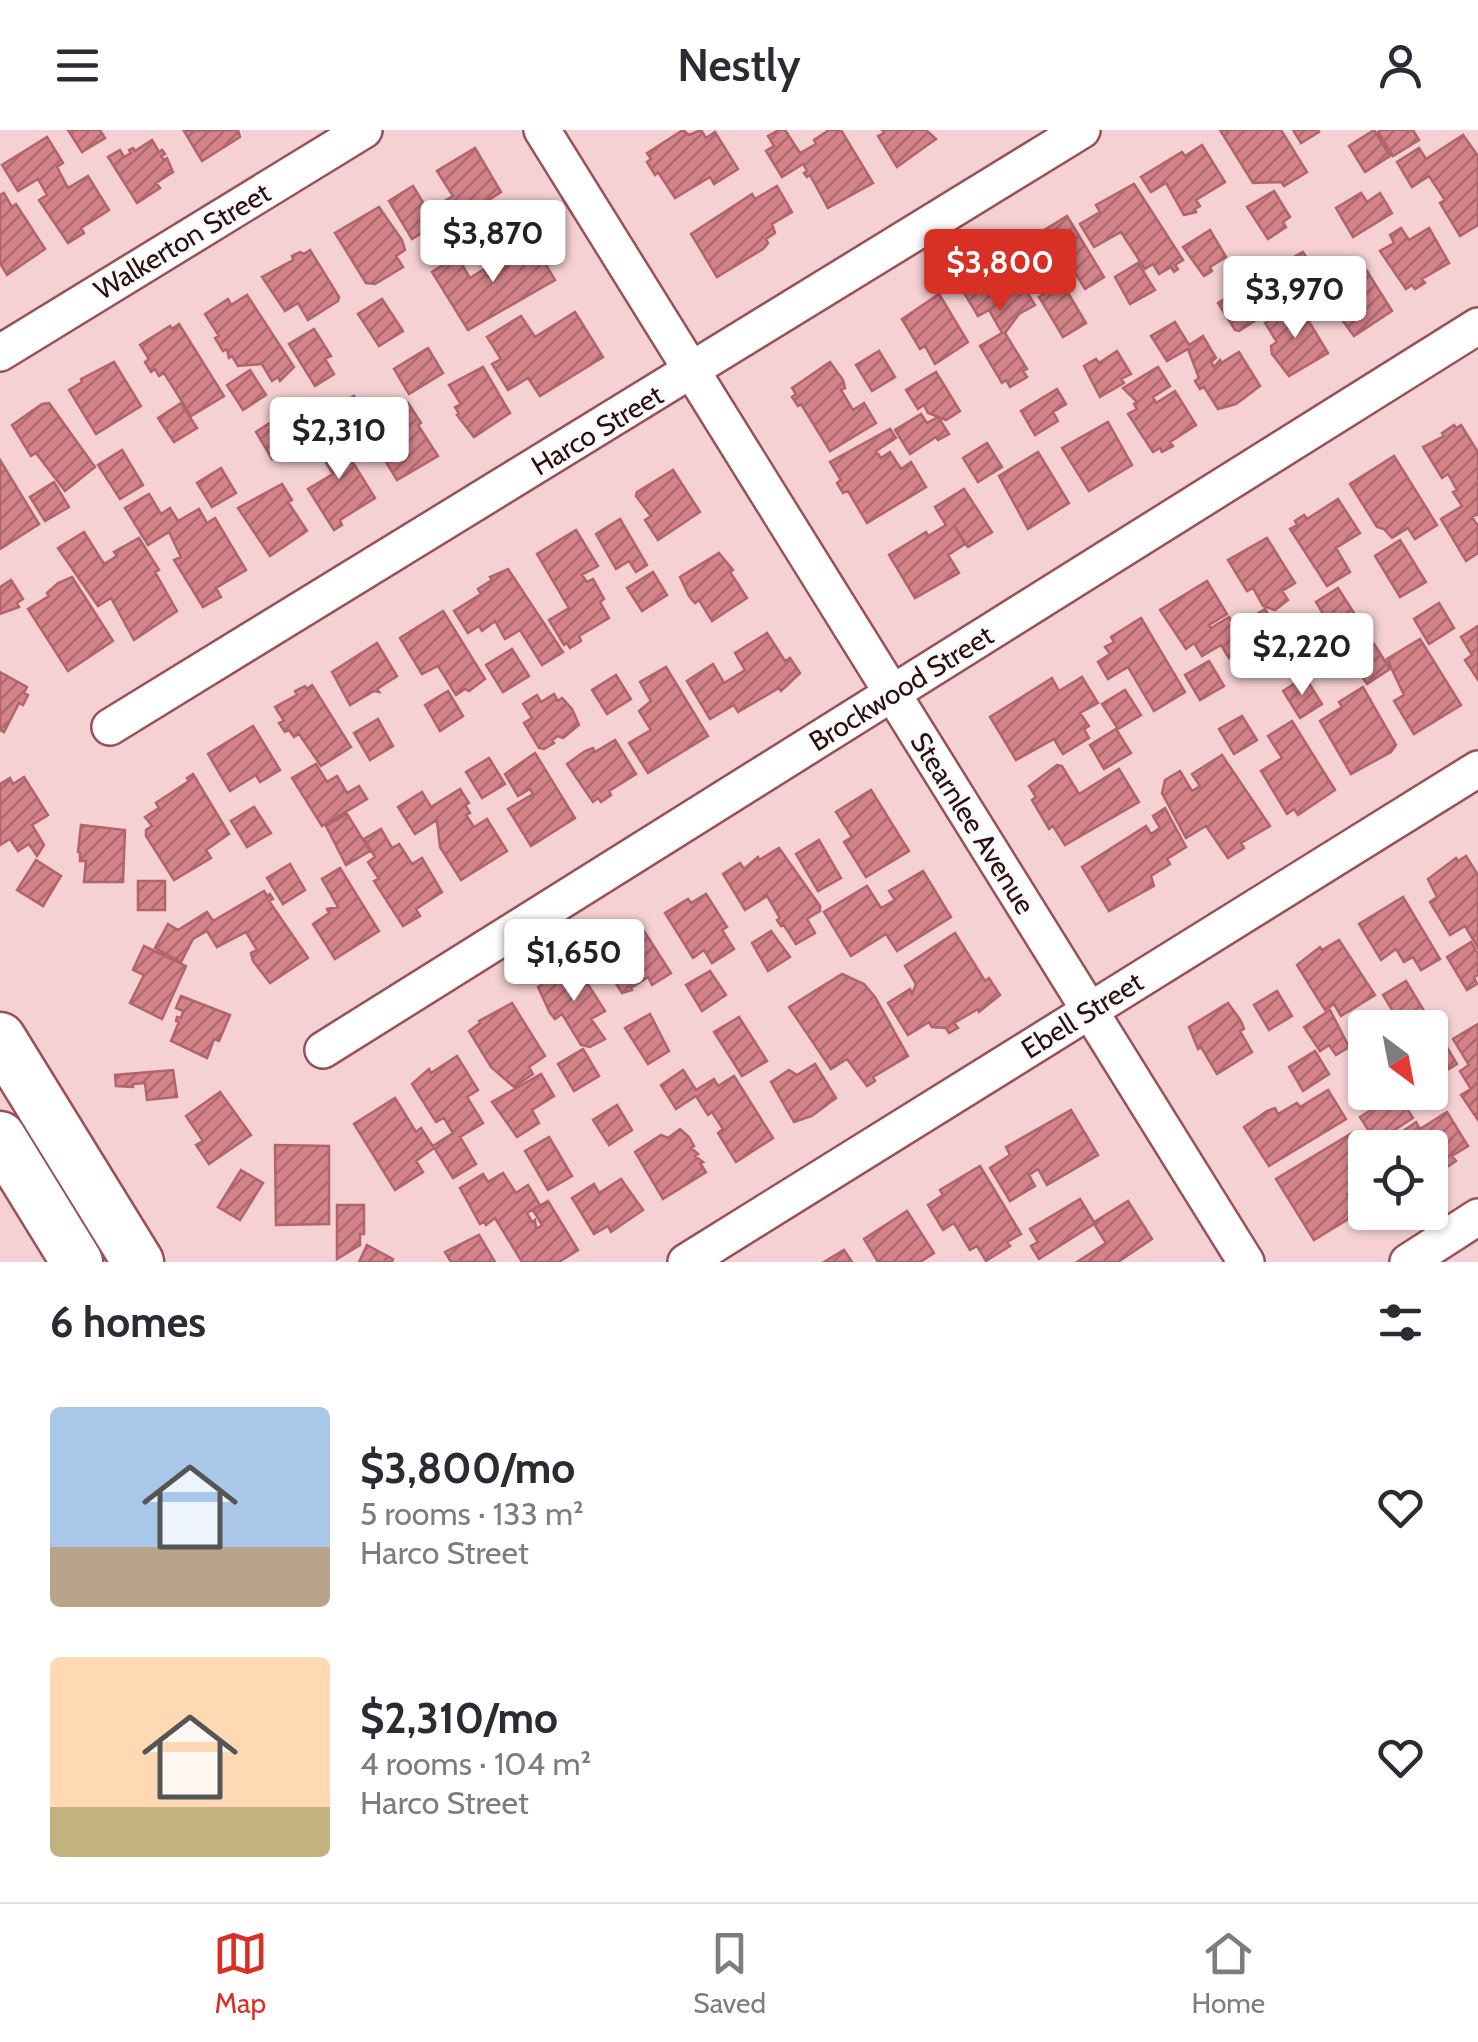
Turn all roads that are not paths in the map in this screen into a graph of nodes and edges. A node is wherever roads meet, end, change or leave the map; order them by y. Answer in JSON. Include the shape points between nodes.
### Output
{"nodes":[{"id":1,"x":364,"y":130,"type":"edge"},
{"id":2,"x":542,"y":130,"type":"edge"},
{"id":3,"x":1082,"y":130,"type":"edge"},
{"id":4,"x":1478,"y":326,"type":"edge"},
{"id":5,"x":0,"y":352,"type":"edge"},
{"id":6,"x":694,"y":370,"type":"junction"},
{"id":7,"x":892,"y":693,"type":"junction"},
{"id":8,"x":110,"y":727,"type":"dead end"},
{"id":9,"x":1478,"y":769,"type":"edge"},
{"id":10,"x":1090,"y":1010,"type":"junction"},
{"id":11,"x":0,"y":1038,"type":"edge"},
{"id":12,"x":323,"y":1050,"type":"dead end"},
{"id":13,"x":0,"y":1137,"type":"edge"},
{"id":14,"x":1478,"y":1217,"type":"edge"},
{"id":15,"x":76,"y":1262,"type":"edge"},
{"id":16,"x":138,"y":1262,"type":"edge"},
{"id":17,"x":686,"y":1262,"type":"edge"},
{"id":18,"x":1246,"y":1262,"type":"edge"},
{"id":19,"x":1408,"y":1262,"type":"edge"}],
"edges":[{"from":1,"to":5,"type":"street","name":"Walkerton Street"},
{"from":2,"to":6,"type":"street","name":"Stearnlee Avenue"},
{"from":3,"to":6,"type":"street","name":"Harco Street"},
{"from":4,"to":7,"type":"street","name":"Brockwood Street"},
{"from":6,"to":7,"type":"street","name":"Stearnlee Avenue"},
{"from":6,"to":8,"type":"street","name":"Harco Street"},
{"from":7,"to":10,"type":"street","name":"Stearnlee Avenue"},
{"from":7,"to":12,"type":"street","name":"Brockwood Street"},
{"from":9,"to":10,"type":"street","name":"Ebell Street"},
{"from":10,"to":17,"type":"street","name":"Ebell Street"},
{"from":10,"to":18,"type":"street","name":"Stearnlee Avenue"},
{"from":11,"to":16,"type":"main road"},
{"from":13,"to":15,"type":"main road"},
{"from":14,"to":19,"type":"street"}]}
